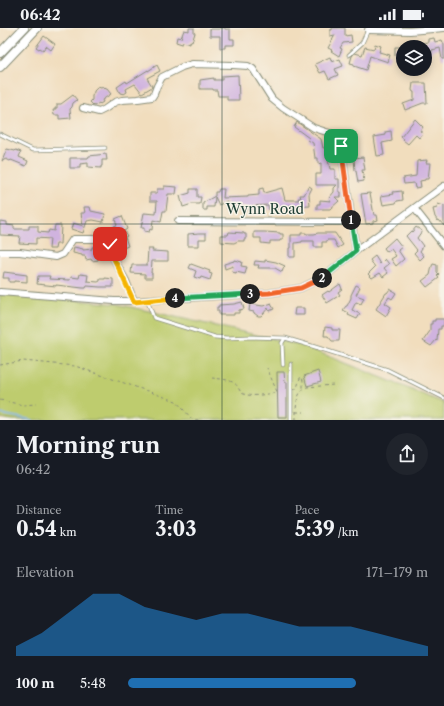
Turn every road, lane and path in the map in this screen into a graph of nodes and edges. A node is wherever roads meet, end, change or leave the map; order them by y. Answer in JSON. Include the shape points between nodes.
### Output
{"nodes":[{"id":1,"x":24,"y":28,"type":"edge"},
{"id":2,"x":37,"y":28,"type":"edge"},
{"id":3,"x":444,"y":28,"type":"edge"},
{"id":4,"x":368,"y":30,"type":"joint"},
{"id":5,"x":0,"y":53,"type":"edge"},
{"id":6,"x":349,"y":55,"type":"dead end"},
{"id":7,"x":0,"y":67,"type":"edge"},
{"id":8,"x":83,"y":108,"type":"dead end"},
{"id":9,"x":0,"y":134,"type":"edge"},
{"id":10,"x":105,"y":148,"type":"dead end"},
{"id":11,"x":444,"y":186,"type":"edge"},
{"id":12,"x":414,"y":208,"type":"junction"},
{"id":13,"x":178,"y":221,"type":"dead end"},
{"id":14,"x":352,"y":222,"type":"junction"},
{"id":15,"x":444,"y":246,"type":"edge"},
{"id":16,"x":356,"y":251,"type":"junction"},
{"id":17,"x":0,"y":252,"type":"edge"},
{"id":18,"x":0,"y":292,"type":"edge"},
{"id":19,"x":147,"y":300,"type":"junction"},
{"id":20,"x":134,"y":302,"type":"junction"},
{"id":21,"x":285,"y":338,"type":"junction"},
{"id":22,"x":291,"y":364,"type":"dead end"},
{"id":23,"x":0,"y":365,"type":"edge"},
{"id":24,"x":283,"y":365,"type":"dead end"},
{"id":25,"x":267,"y":368,"type":"dead end"},
{"id":26,"x":212,"y":378,"type":"dead end"},
{"id":27,"x":334,"y":386,"type":"dead end"},
{"id":28,"x":303,"y":388,"type":"junction"},
{"id":29,"x":291,"y":391,"type":"junction"},
{"id":30,"x":444,"y":398,"type":"edge"},
{"id":31,"x":0,"y":400,"type":"edge"},
{"id":32,"x":36,"y":404,"type":"dead end"},
{"id":33,"x":296,"y":412,"type":"junction"},
{"id":34,"x":304,"y":412,"type":"dead end"},
{"id":35,"x":199,"y":420,"type":"edge"},
{"id":36,"x":292,"y":420,"type":"edge"},
{"id":37,"x":296,"y":420,"type":"edge"}],
"edges":[{"from":1,"to":5,"type":"main road"},
{"from":2,"to":7,"type":"main road"},
{"from":3,"to":4,"type":"street","via":[[410,32]]},
{"from":4,"to":6,"type":"lane","via":[[362,43]]},
{"from":8,"to":14,"type":"street","via":[[99,112],[122,100],[152,97],[162,77],[192,64],[248,66],[253,69],[277,104],[314,128],[336,135],[344,162]]},
{"from":9,"to":10,"type":"lane","via":[[33,150]]},
{"from":11,"to":12,"type":"street"},
{"from":12,"to":15,"type":"street"},
{"from":12,"to":16,"type":"street"},
{"from":13,"to":14,"type":"street","name":"Wynn Road"},
{"from":14,"to":16,"type":"street"},
{"from":16,"to":19,"type":"street","via":[[325,276],[301,288],[269,293]]},
{"from":17,"to":20,"type":"street","via":[[56,257],[63,254],[73,238],[105,239],[110,244],[114,259]]},
{"from":18,"to":20,"type":"street"},
{"from":19,"to":20,"type":"street"},
{"from":19,"to":21,"type":"lane","via":[[154,318],[215,337]]},
{"from":21,"to":24,"type":"lane","via":[[282,342]]},
{"from":21,"to":30,"type":"lane","via":[[388,370]]},
{"from":22,"to":29,"type":"lane"},
{"from":23,"to":35,"type":"path","via":[[23,361],[75,366],[176,402],[192,419]]},
{"from":25,"to":26,"type":"path","via":[[277,392],[246,395],[234,382]]},
{"from":27,"to":28,"type":"path"},
{"from":28,"to":29,"type":"path","via":[[302,377],[297,388]]},
{"from":28,"to":33,"type":"path"},
{"from":29,"to":36,"type":"lane"},
{"from":31,"to":32,"type":"path","via":[[23,405]]},
{"from":33,"to":34,"type":"path"},
{"from":33,"to":37,"type":"path"}]}
